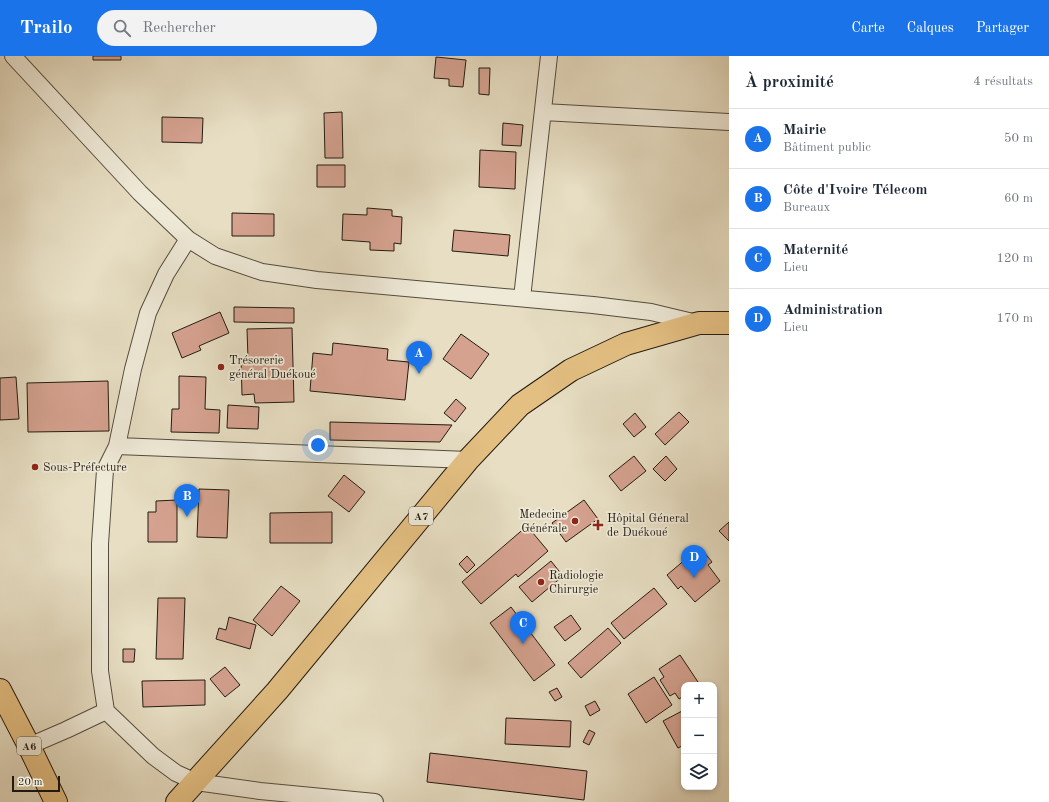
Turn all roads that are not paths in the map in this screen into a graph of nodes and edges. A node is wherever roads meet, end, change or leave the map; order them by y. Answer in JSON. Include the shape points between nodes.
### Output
{"nodes":[{"id":1,"x":13,"y":56,"type":"edge"},
{"id":2,"x":549,"y":56,"type":"edge"},
{"id":3,"x":543,"y":112,"type":"junction"},
{"id":4,"x":729,"y":122,"type":"edge"},
{"id":5,"x":188,"y":239,"type":"junction"},
{"id":6,"x":522,"y":298,"type":"junction"},
{"id":7,"x":699,"y":323,"type":"junction"},
{"id":8,"x":729,"y":323,"type":"edge"},
{"id":9,"x":117,"y":446,"type":"junction"},
{"id":10,"x":468,"y":460,"type":"junction"},
{"id":11,"x":0,"y":690,"type":"edge"},
{"id":12,"x":106,"y":710,"type":"junction"},
{"id":13,"x":29,"y":746,"type":"junction"},
{"id":14,"x":196,"y":782,"type":"junction"},
{"id":15,"x":56,"y":802,"type":"edge"},
{"id":16,"x":177,"y":802,"type":"edge"},
{"id":17,"x":375,"y":802,"type":"edge"}],
"edges":[{"from":1,"to":5,"type":"street","via":[[140,193]]},
{"from":2,"to":3,"type":"street"},
{"from":3,"to":4,"type":"street"},
{"from":3,"to":6,"type":"street"},
{"from":5,"to":6,"type":"street","via":[[215,256],[262,272],[317,280]]},
{"from":5,"to":9,"type":"street","via":[[166,274],[148,313]]},
{"from":6,"to":7,"type":"street","via":[[651,312]]},
{"from":7,"to":8,"type":"highway","number":"A7"},
{"from":7,"to":10,"type":"highway","number":"A7","via":[[626,344],[571,370],[520,405]]},
{"from":9,"to":10,"type":"street"},
{"from":9,"to":12,"type":"street","via":[[105,470],[100,544],[100,671]]},
{"from":10,"to":14,"type":"highway","number":"A7","via":[[277,691]]},
{"from":11,"to":13,"type":"highway","number":"A6"},
{"from":12,"to":13,"type":"street"},
{"from":12,"to":14,"type":"street","via":[[153,756],[176,773]]},
{"from":13,"to":15,"type":"highway","number":"A6"},
{"from":14,"to":16,"type":"highway","number":"A7"},
{"from":14,"to":17,"type":"street"}]}
